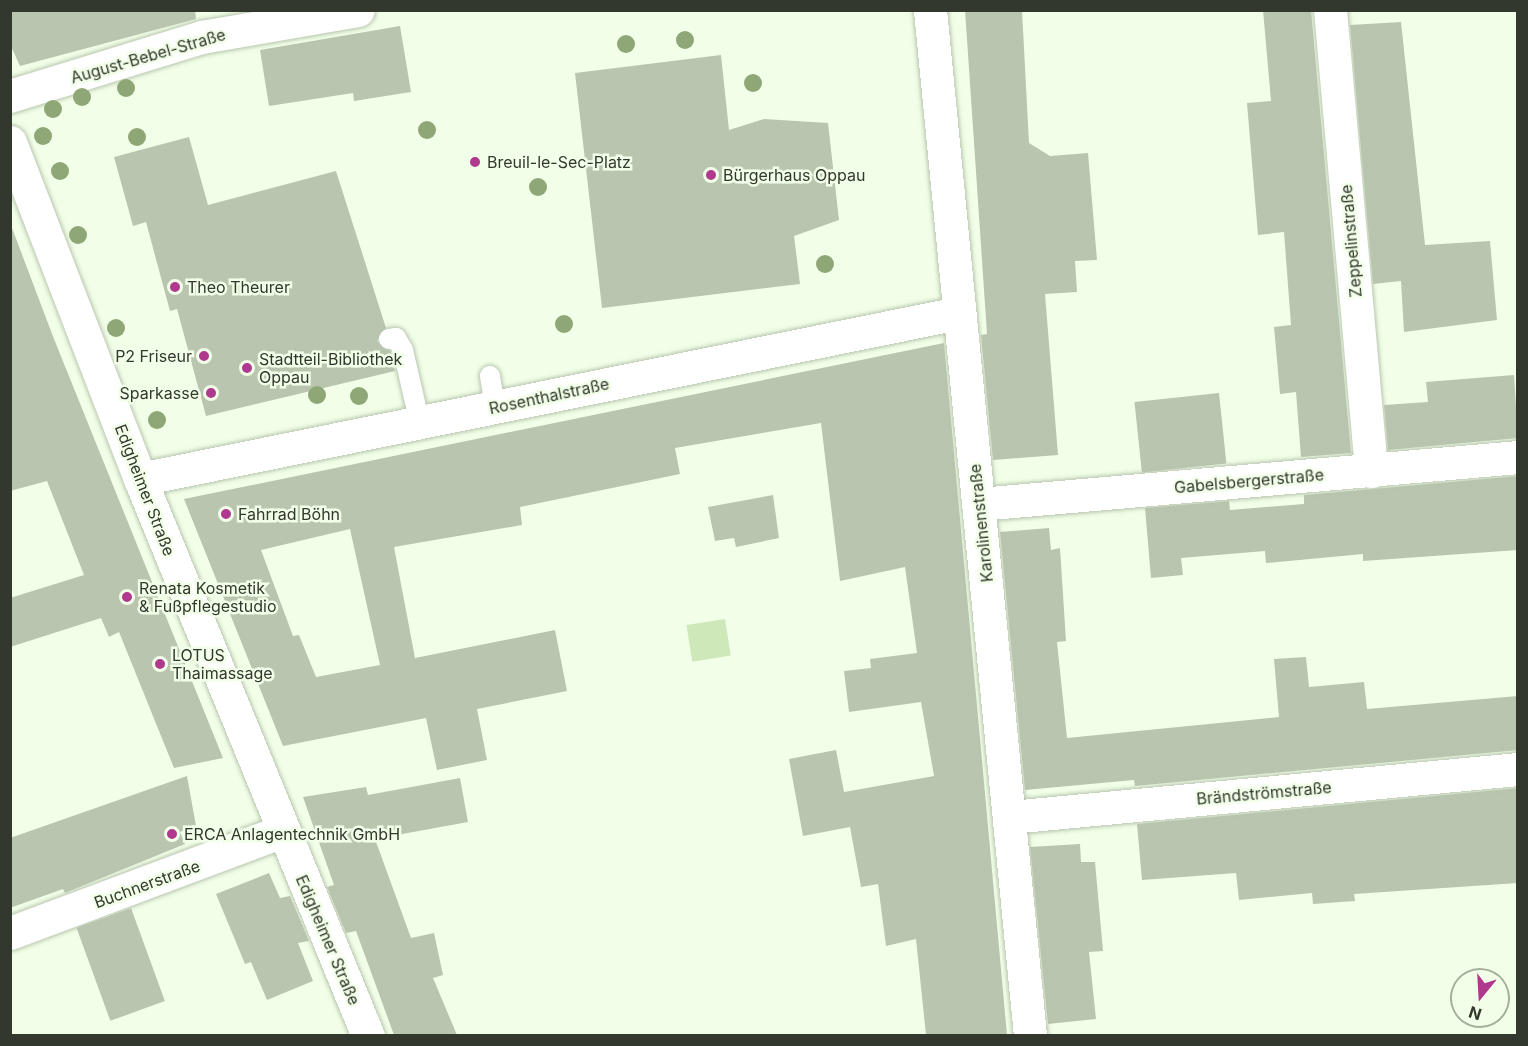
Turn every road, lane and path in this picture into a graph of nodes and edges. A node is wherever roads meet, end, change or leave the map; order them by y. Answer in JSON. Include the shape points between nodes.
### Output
{"nodes":[{"id":1,"x":358,"y":10,"type":"edge"},
{"id":2,"x":930,"y":10,"type":"edge"},
{"id":3,"x":1330,"y":10,"type":"edge"},
{"id":4,"x":10,"y":96,"type":"edge"},
{"id":5,"x":10,"y":142,"type":"edge"},
{"id":6,"x":958,"y":313,"type":"junction"},
{"id":7,"x":389,"y":339,"type":"dead end"},
{"id":8,"x":490,"y":376,"type":"dead end"},
{"id":9,"x":495,"y":408,"type":"junction"},
{"id":10,"x":420,"y":423,"type":"junction"},
{"id":11,"x":1518,"y":457,"type":"edge"},
{"id":12,"x":1371,"y":471,"type":"junction"},
{"id":13,"x":140,"y":479,"type":"junction"},
{"id":14,"x":980,"y":504,"type":"junction"},
{"id":15,"x":1518,"y":769,"type":"edge"},
{"id":16,"x":1010,"y":817,"type":"junction"},
{"id":17,"x":283,"y":831,"type":"junction"},
{"id":18,"x":10,"y":933,"type":"edge"},
{"id":19,"x":368,"y":1035,"type":"edge"},
{"id":20,"x":1030,"y":1035,"type":"edge"}],
"edges":[{"from":1,"to":4,"type":"street","name":"August-Bebel-Straße","via":[[202,37]]},
{"from":2,"to":6,"type":"street","name":"Karolinenstraße"},
{"from":3,"to":12,"type":"street","name":"Zeppelinstraße"},
{"from":5,"to":13,"type":"street","name":"Edigheimer Straße"},
{"from":6,"to":9,"type":"street","name":"Rosenthalstraße"},
{"from":6,"to":14,"type":"street","name":"Karolinenstraße"},
{"from":7,"to":10,"type":"lane","via":[[396,338],[403,350]]},
{"from":8,"to":9,"type":"lane"},
{"from":9,"to":10,"type":"street","name":"Rosenthalstraße"},
{"from":10,"to":13,"type":"street","name":"Rosenthalstraße"},
{"from":11,"to":12,"type":"street","name":"Gabelsbergerstraße"},
{"from":12,"to":14,"type":"street","name":"Gabelsbergerstraße"},
{"from":13,"to":17,"type":"street","name":"Edigheimer Straße"},
{"from":14,"to":16,"type":"street","name":"Karolinenstraße"},
{"from":15,"to":16,"type":"street","name":"Brändströmstraße"},
{"from":16,"to":20,"type":"street","name":"Karolinenstraße"},
{"from":17,"to":18,"type":"street","name":"Buchnerstraße"},
{"from":17,"to":19,"type":"street","name":"Edigheimer Straße"}]}
